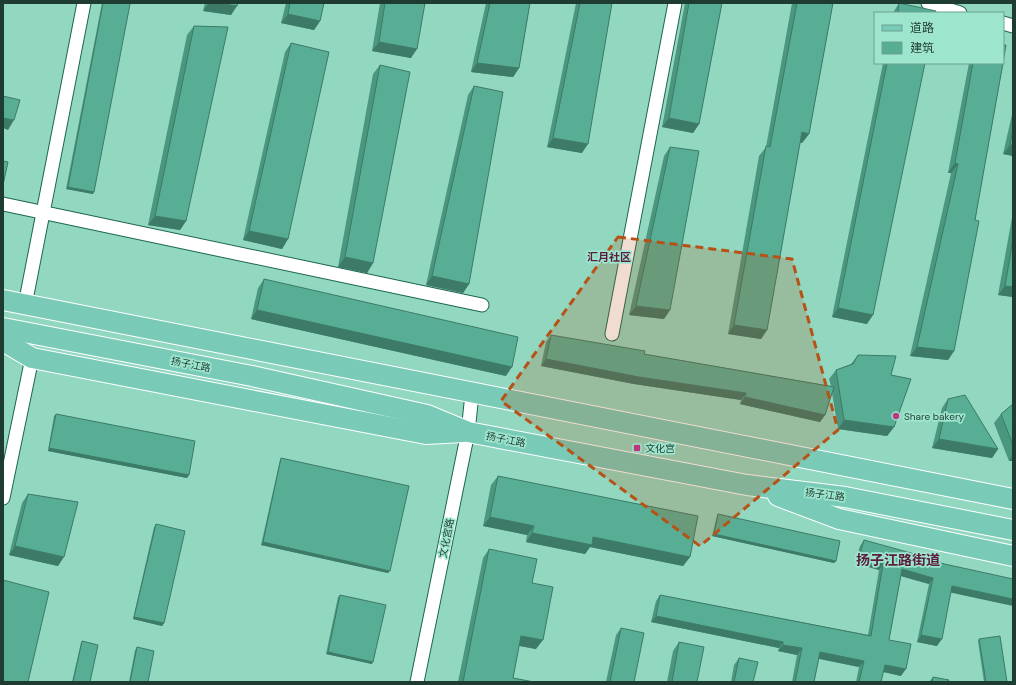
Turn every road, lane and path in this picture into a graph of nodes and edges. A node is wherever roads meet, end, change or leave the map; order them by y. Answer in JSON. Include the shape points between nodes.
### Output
{"nodes":[{"id":1,"x":84,"y":3,"type":"edge"},
{"id":2,"x":675,"y":3,"type":"edge"},
{"id":3,"x":928,"y":3,"type":"edge"},
{"id":4,"x":957,"y":12,"type":"edge"},
{"id":5,"x":3,"y":204,"type":"edge"},
{"id":6,"x":42,"y":211,"type":"junction"},
{"id":7,"x":3,"y":300,"type":"edge"},
{"id":8,"x":25,"y":305,"type":"junction"},
{"id":9,"x":482,"y":306,"type":"dead end"},
{"id":10,"x":3,"y":328,"type":"edge"},
{"id":11,"x":612,"y":334,"type":"dead end"},
{"id":12,"x":3,"y":341,"type":"edge"},
{"id":13,"x":32,"y":358,"type":"junction"},
{"id":14,"x":472,"y":394,"type":"junction"},
{"id":15,"x":468,"y":432,"type":"junction"},
{"id":16,"x":748,"y":485,"type":"junction"},
{"id":17,"x":3,"y":498,"type":"edge"},
{"id":18,"x":1013,"y":499,"type":"edge"},
{"id":19,"x":1013,"y":530,"type":"edge"},
{"id":20,"x":1013,"y":556,"type":"edge"},
{"id":21,"x":417,"y":682,"type":"edge"}],
"edges":[{"from":1,"to":6,"type":"street"},
{"from":2,"to":11,"type":"street"},
{"from":3,"to":4,"type":"street"},
{"from":5,"to":6,"type":"street"},
{"from":6,"to":8,"type":"street"},
{"from":6,"to":9,"type":"street"},
{"from":7,"to":8,"type":"main road"},
{"from":8,"to":14,"type":"main road"},
{"from":10,"to":15,"type":"main road","name":"扬子江路","via":[[252,376],[427,415]]},
{"from":12,"to":13,"type":"main road"},
{"from":13,"to":15,"type":"main road","via":[[426,434]]},
{"from":13,"to":17,"type":"street"},
{"from":14,"to":15,"type":"street","name":"文化宫路"},
{"from":14,"to":18,"type":"main road"},
{"from":15,"to":16,"type":"main road","name":"扬子江路"},
{"from":15,"to":21,"type":"street","name":"文化宫路"},
{"from":16,"to":19,"type":"main road","name":"扬子江路","via":[[845,497]]},
{"from":16,"to":20,"type":"main road","via":[[839,519]]}]}
